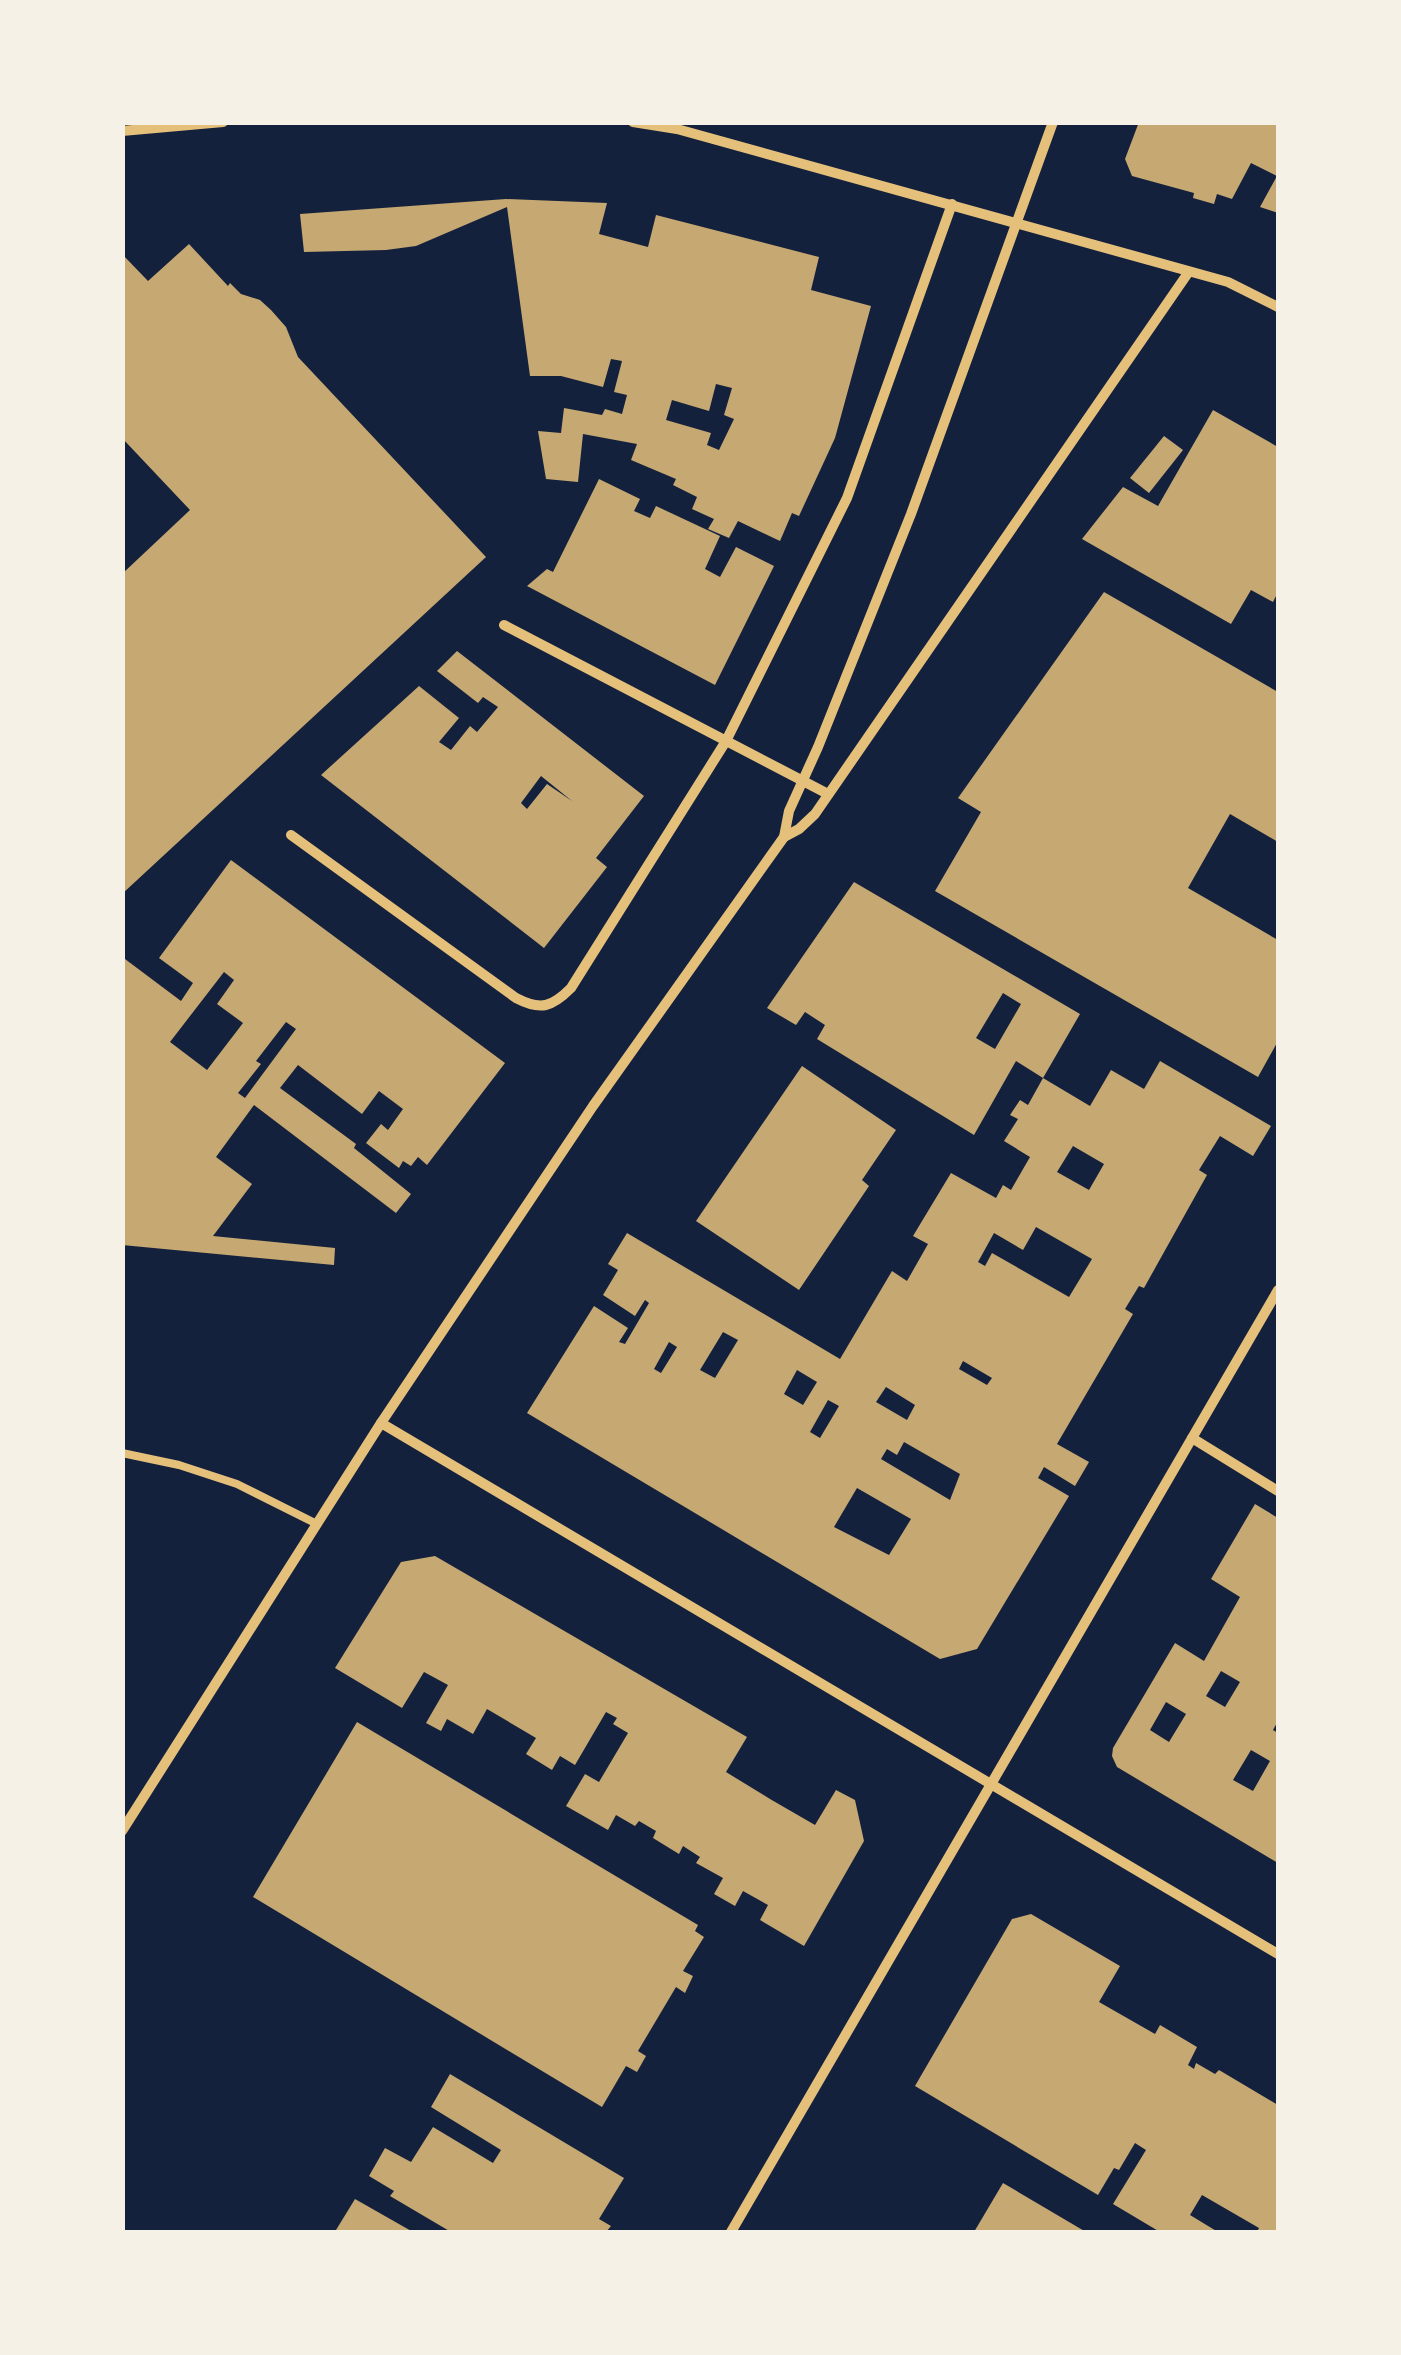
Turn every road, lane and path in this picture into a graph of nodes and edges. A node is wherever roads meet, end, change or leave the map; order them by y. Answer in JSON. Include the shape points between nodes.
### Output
{"nodes":[{"id":1,"x":222,"y":122,"type":"edge"},
{"id":2,"x":633,"y":122,"type":"edge"},
{"id":3,"x":1052,"y":122,"type":"edge"},
{"id":4,"x":122,"y":132,"type":"edge"},
{"id":5,"x":952,"y":204,"type":"junction"},
{"id":6,"x":1016,"y":222,"type":"junction"},
{"id":7,"x":1188,"y":273,"type":"junction"},
{"id":8,"x":1278,"y":307,"type":"edge"},
{"id":9,"x":504,"y":625,"type":"dead end"},
{"id":10,"x":726,"y":742,"type":"junction"},
{"id":11,"x":804,"y":780,"type":"junction"},
{"id":12,"x":828,"y":794,"type":"junction"},
{"id":13,"x":291,"y":834,"type":"dead end"},
{"id":14,"x":784,"y":837,"type":"junction"},
{"id":15,"x":1278,"y":1290,"type":"edge"},
{"id":16,"x":381,"y":1422,"type":"junction"},
{"id":17,"x":1192,"y":1438,"type":"junction"},
{"id":18,"x":122,"y":1453,"type":"edge"},
{"id":19,"x":1278,"y":1491,"type":"edge"},
{"id":20,"x":317,"y":1524,"type":"junction"},
{"id":21,"x":993,"y":1784,"type":"junction"},
{"id":22,"x":122,"y":1832,"type":"edge"},
{"id":23,"x":1278,"y":1954,"type":"edge"},
{"id":24,"x":732,"y":2232,"type":"edge"}],
"edges":[{"from":1,"to":4,"type":"street"},
{"from":2,"to":5,"type":"street"},
{"from":3,"to":6,"type":"street"},
{"from":5,"to":6,"type":"street"},
{"from":5,"to":10,"type":"street","via":[[847,498]]},
{"from":6,"to":7,"type":"street"},
{"from":6,"to":11,"type":"street","via":[[912,514]]},
{"from":7,"to":8,"type":"street","via":[[1228,282]]},
{"from":7,"to":12,"type":"street"},
{"from":9,"to":10,"type":"street"},
{"from":10,"to":11,"type":"street"},
{"from":10,"to":13,"type":"street","via":[[554,1005],[536,1008],[516,998]]},
{"from":11,"to":12,"type":"street"},
{"from":11,"to":14,"type":"street"},
{"from":12,"to":14,"type":"street","via":[[808,822]]},
{"from":14,"to":16,"type":"street"},
{"from":15,"to":17,"type":"street"},
{"from":16,"to":20,"type":"street"},
{"from":16,"to":21,"type":"street"},
{"from":17,"to":19,"type":"street"},
{"from":17,"to":21,"type":"street"},
{"from":18,"to":20,"type":"lane","via":[[237,1484]]},
{"from":20,"to":22,"type":"street"},
{"from":21,"to":23,"type":"street"},
{"from":21,"to":24,"type":"street"}]}
